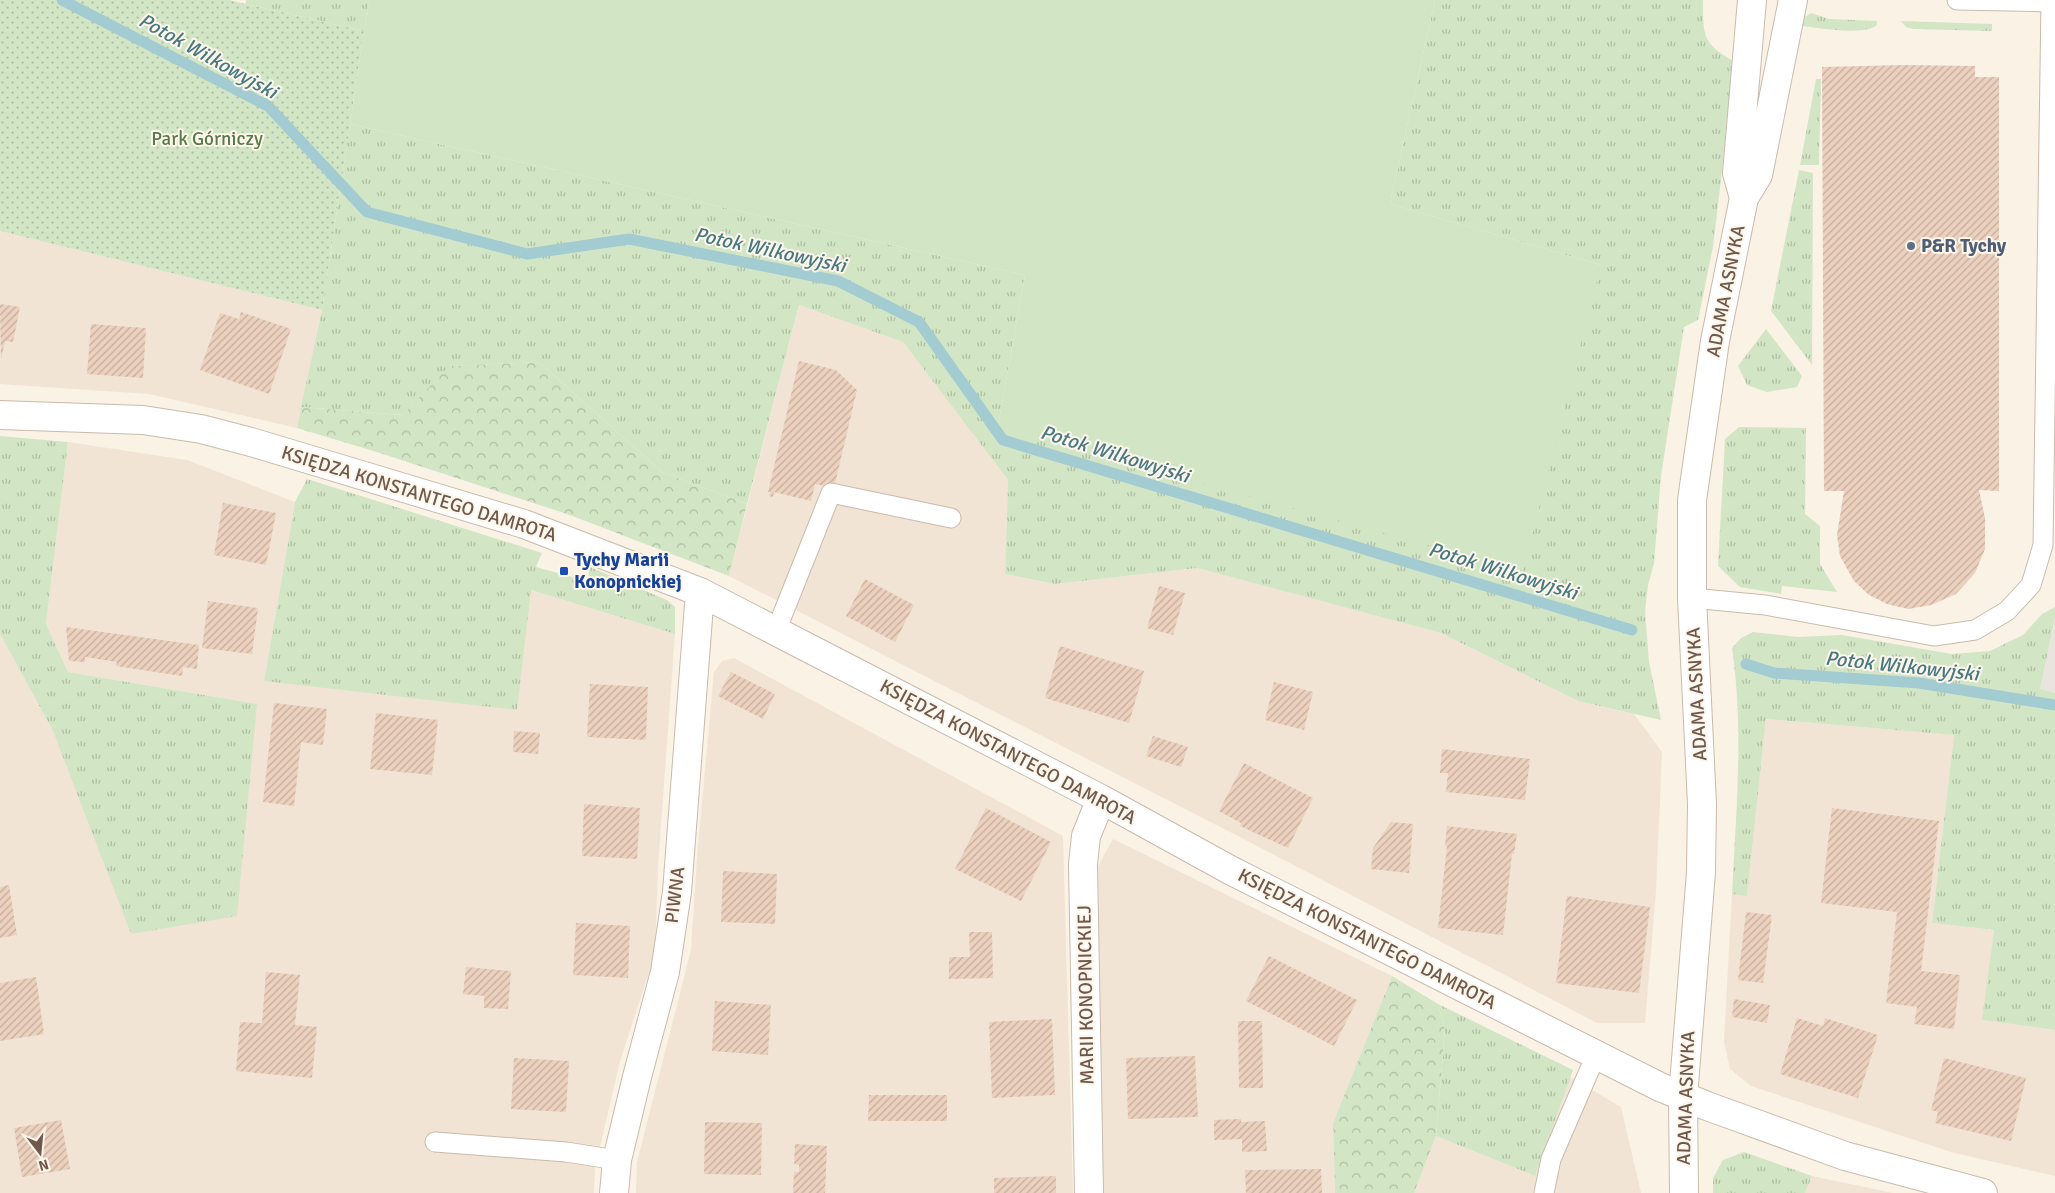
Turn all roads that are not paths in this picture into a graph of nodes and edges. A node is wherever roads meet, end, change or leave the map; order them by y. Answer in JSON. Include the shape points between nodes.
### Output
{"nodes":[{"id":1,"x":1752,"y":0,"type":"edge"},
{"id":2,"x":1793,"y":0,"type":"edge"},
{"id":3,"x":1957,"y":0,"type":"edge"},
{"id":4,"x":1976,"y":0,"type":"edge"},
{"id":5,"x":2045,"y":1,"type":"edge"},
{"id":6,"x":1744,"y":198,"type":"junction"},
{"id":7,"x":0,"y":415,"type":"edge"},
{"id":8,"x":951,"y":518,"type":"dead end"},
{"id":9,"x":700,"y":592,"type":"junction"},
{"id":10,"x":1692,"y":598,"type":"junction"},
{"id":11,"x":776,"y":631,"type":"junction"},
{"id":12,"x":1101,"y":799,"type":"junction"},
{"id":13,"x":1596,"y":1055,"type":"junction"},
{"id":14,"x":1683,"y":1097,"type":"junction"},
{"id":15,"x":435,"y":1142,"type":"dead end"},
{"id":16,"x":617,"y":1160,"type":"junction"},
{"id":17,"x":614,"y":1193,"type":"edge"},
{"id":18,"x":1089,"y":1193,"type":"edge"},
{"id":19,"x":1544,"y":1193,"type":"edge"},
{"id":20,"x":1684,"y":1193,"type":"edge"},
{"id":21,"x":1983,"y":1193,"type":"edge"}],
"edges":[{"from":1,"to":6,"type":"street","name":"ADAMA ASNYKA","via":[[1738,172]]},
{"from":2,"to":6,"type":"street","name":"ADAMA ASNYKA","via":[[1758,175]]},
{"from":3,"to":4,"type":"lane"},
{"from":4,"to":5,"type":"lane"},
{"from":5,"to":10,"type":"lane","via":[[2043,545],[2031,585],[2007,611],[1975,630],[1934,636],[1765,605]]},
{"from":6,"to":10,"type":"street","name":"ADAMA ASNYKA","via":[[1715,341],[1692,500]]},
{"from":7,"to":9,"type":"street","name":"KSIĘDZA KONSTANTEGO DAMROTA","via":[[143,420],[201,429],[524,524]]},
{"from":8,"to":11,"type":"lane","via":[[831,493]]},
{"from":9,"to":11,"type":"street","name":"KSIĘDZA KONSTANTEGO DAMROTA"},
{"from":9,"to":16,"type":"street","name":"PIWNA","via":[[677,892],[665,972]]},
{"from":10,"to":14,"type":"street","name":"ADAMA ASNYKA","via":[[1702,804],[1701,872]]},
{"from":11,"to":12,"type":"street","name":"KSIĘDZA KONSTANTEGO DAMROTA"},
{"from":12,"to":13,"type":"street","name":"KSIĘDZA KONSTANTEGO DAMROTA","via":[[1230,870]]},
{"from":12,"to":18,"type":"street","name":"MARII KONOPNICKIEJ","via":[[1086,836],[1084,864]]},
{"from":13,"to":14,"type":"street","name":"KSIĘDZA KONSTANTEGO DAMROTA"},
{"from":13,"to":19,"type":"lane","via":[[1552,1159]]},
{"from":14,"to":20,"type":"street","name":"ADAMA ASNYKA"},
{"from":14,"to":21,"type":"street","name":"KSIĘDZA KONSTANTEGO DAMROTA","via":[[1845,1156]]},
{"from":15,"to":16,"type":"lane","via":[[566,1152]]},
{"from":16,"to":17,"type":"street","name":"PIWNA"}]}
